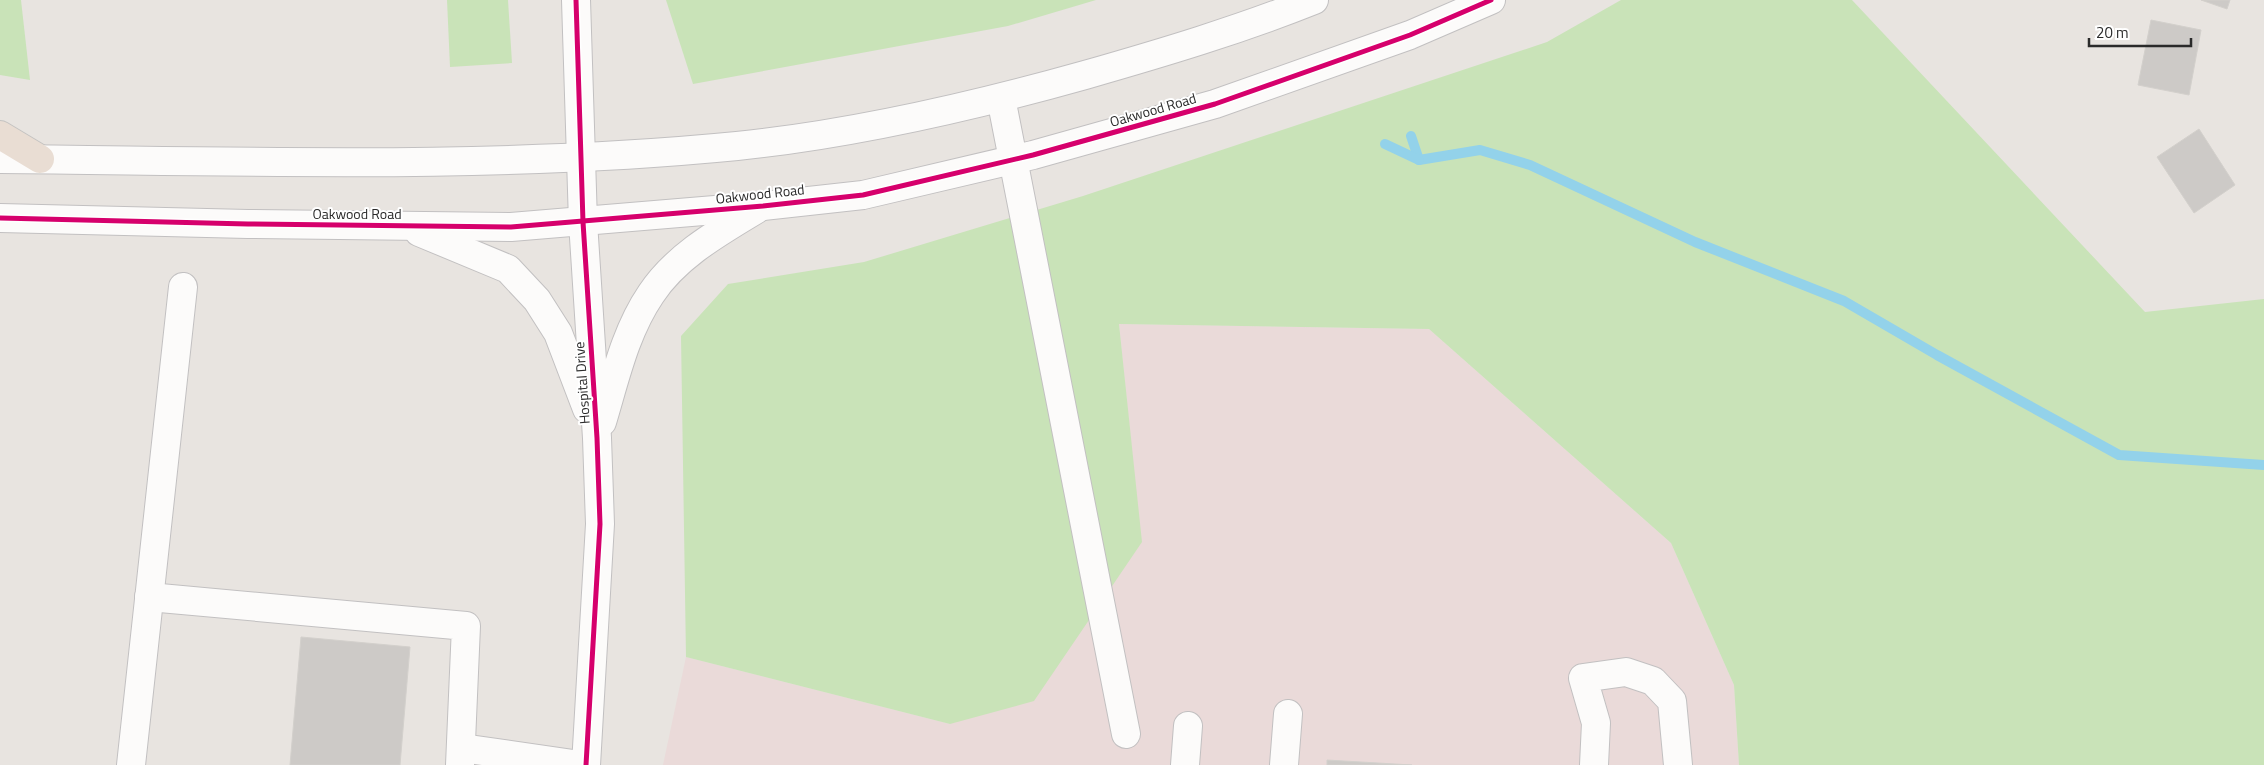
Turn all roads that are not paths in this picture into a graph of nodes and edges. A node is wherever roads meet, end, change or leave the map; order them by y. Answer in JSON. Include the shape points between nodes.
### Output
{"nodes":[{"id":1,"x":576,"y":0,"type":"edge"},
{"id":2,"x":1314,"y":0,"type":"edge"},
{"id":3,"x":1491,"y":0,"type":"edge"},
{"id":4,"x":1001,"y":98,"type":"junction"},
{"id":5,"x":0,"y":135,"type":"edge"},
{"id":6,"x":580,"y":156,"type":"junction"},
{"id":7,"x":0,"y":159,"type":"edge"},
{"id":8,"x":40,"y":159,"type":"junction"},
{"id":9,"x":1013,"y":160,"type":"junction"},
{"id":10,"x":763,"y":206,"type":"junction"},
{"id":11,"x":0,"y":218,"type":"edge"},
{"id":12,"x":583,"y":222,"type":"junction"},
{"id":13,"x":402,"y":225,"type":"junction"},
{"id":14,"x":183,"y":287,"type":"dead end"},
{"id":15,"x":597,"y":438,"type":"junction"},
{"id":16,"x":149,"y":598,"type":"junction"},
{"id":17,"x":1288,"y":714,"type":"dead end"},
{"id":18,"x":1188,"y":726,"type":"dead end"},
{"id":19,"x":1126,"y":734,"type":"dead end"},
{"id":20,"x":461,"y":757,"type":"edge"},
{"id":21,"x":131,"y":765,"type":"edge"},
{"id":22,"x":580,"y":765,"type":"edge"},
{"id":23,"x":586,"y":765,"type":"edge"},
{"id":24,"x":1185,"y":765,"type":"edge"},
{"id":25,"x":1284,"y":765,"type":"edge"},
{"id":26,"x":1594,"y":765,"type":"edge"},
{"id":27,"x":1678,"y":765,"type":"edge"}],
"edges":[{"from":1,"to":6,"type":"street","name":"Hospital Drive"},
{"from":2,"to":4,"type":"street","via":[[1226,34]]},
{"from":3,"to":9,"type":"street","name":"Oakwood Road","via":[[1410,35],[1215,104]]},
{"from":4,"to":6,"type":"street","via":[[836,133],[738,146]]},
{"from":4,"to":9,"type":"street"},
{"from":5,"to":8,"type":"highway"},
{"from":6,"to":8,"type":"street","via":[[399,162]]},
{"from":6,"to":12,"type":"street","name":"Hospital Drive"},
{"from":7,"to":8,"type":"street"},
{"from":9,"to":10,"type":"street","name":"Oakwood Road","via":[[863,195]]},
{"from":9,"to":19,"type":"street"},
{"from":10,"to":12,"type":"street","name":"Oakwood Road"},
{"from":10,"to":15,"type":"street","via":[[710,238],[674,267],[650,295],[625,345]]},
{"from":11,"to":13,"type":"street","name":"Oakwood Road"},
{"from":12,"to":13,"type":"street","name":"Oakwood Road","via":[[511,227]]},
{"from":12,"to":15,"type":"street","name":"Hospital Drive"},
{"from":13,"to":15,"type":"street","via":[[508,269],[537,300],[558,333]]},
{"from":14,"to":16,"type":"street"},
{"from":15,"to":23,"type":"street","name":"Hospital Drive","via":[[600,524]]},
{"from":16,"to":20,"type":"street","via":[[466,626]]},
{"from":16,"to":21,"type":"street"},
{"from":17,"to":25,"type":"street"},
{"from":18,"to":24,"type":"street"},
{"from":20,"to":22,"type":"street"},
{"from":26,"to":27,"type":"street","via":[[1596,723],[1584,678],[1626,672],[1652,681],[1672,701]]}]}
